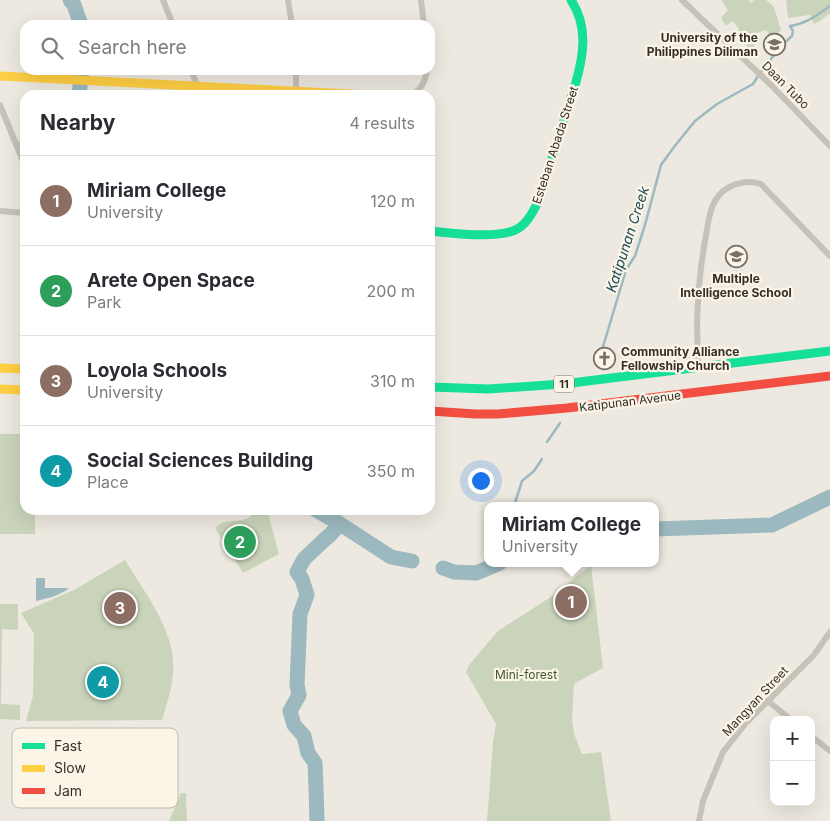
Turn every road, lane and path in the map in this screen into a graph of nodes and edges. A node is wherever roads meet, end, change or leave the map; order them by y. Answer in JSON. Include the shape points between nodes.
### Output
{"nodes":[{"id":1,"x":163,"y":0,"type":"edge"},
{"id":2,"x":288,"y":0,"type":"edge"},
{"id":3,"x":421,"y":0,"type":"edge"},
{"id":4,"x":571,"y":0,"type":"edge"},
{"id":5,"x":682,"y":0,"type":"edge"},
{"id":6,"x":171,"y":20,"type":"edge"},
{"id":7,"x":291,"y":20,"type":"edge"},
{"id":8,"x":423,"y":20,"type":"edge"},
{"id":9,"x":74,"y":75,"type":"edge"},
{"id":10,"x":193,"y":75,"type":"edge"},
{"id":11,"x":296,"y":75,"type":"edge"},
{"id":12,"x":426,"y":75,"type":"edge"},
{"id":13,"x":0,"y":76,"type":"edge"},
{"id":14,"x":77,"y":81,"type":"junction"},
{"id":15,"x":187,"y":90,"type":"edge"},
{"id":16,"x":199,"y":90,"type":"edge"},
{"id":17,"x":296,"y":90,"type":"edge"},
{"id":18,"x":419,"y":90,"type":"edge"},
{"id":19,"x":0,"y":105,"type":"edge"},
{"id":20,"x":20,"y":144,"type":"edge"},
{"id":21,"x":17,"y":146,"type":"junction"},
{"id":22,"x":830,"y":146,"type":"edge"},
{"id":23,"x":20,"y":154,"type":"edge"},
{"id":24,"x":0,"y":211,"type":"edge"},
{"id":25,"x":20,"y":212,"type":"edge"},
{"id":26,"x":435,"y":230,"type":"edge"},
{"id":27,"x":830,"y":256,"type":"edge"},
{"id":28,"x":830,"y":351,"type":"edge"},
{"id":29,"x":0,"y":368,"type":"edge"},
{"id":30,"x":698,"y":368,"type":"junction"},
{"id":31,"x":20,"y":369,"type":"edge"},
{"id":32,"x":830,"y":376,"type":"edge"},
{"id":33,"x":435,"y":387,"type":"edge"},
{"id":34,"x":0,"y":389,"type":"edge"},
{"id":35,"x":20,"y":390,"type":"edge"},
{"id":36,"x":435,"y":412,"type":"edge"},
{"id":37,"x":830,"y":632,"type":"edge"},
{"id":38,"x":768,"y":701,"type":"junction"},
{"id":39,"x":786,"y":716,"type":"edge"},
{"id":40,"x":815,"y":739,"type":"edge"},
{"id":41,"x":830,"y":751,"type":"edge"},
{"id":42,"x":699,"y":821,"type":"edge"}],
"edges":[{"from":1,"to":6,"type":"street"},
{"from":2,"to":7,"type":"street"},
{"from":3,"to":8,"type":"street"},
{"from":4,"to":26,"type":"main road","name":"Esteban Abada Street","via":[[583,31],[581,65],[534,211],[517,230],[508,234]]},
{"from":5,"to":22,"type":"street","name":"Daan Tubo"},
{"from":9,"to":14,"type":"street"},
{"from":10,"to":16,"type":"street"},
{"from":11,"to":17,"type":"street"},
{"from":12,"to":18,"type":"street"},
{"from":13,"to":14,"type":"main road"},
{"from":14,"to":15,"type":"main road"},
{"from":19,"to":21,"type":"street"},
{"from":20,"to":21,"type":"street"},
{"from":21,"to":23,"type":"street"},
{"from":24,"to":25,"type":"street"},
{"from":27,"to":30,"type":"street","via":[[761,184],[742,182],[717,197],[708,222],[702,257]]},
{"from":28,"to":30,"type":"main road","name":"Katipunan Avenue","number":"11"},
{"from":29,"to":31,"type":"main road"},
{"from":30,"to":33,"type":"main road","name":"Katipunan Avenue","number":"11","via":[[563,384],[488,389]]},
{"from":32,"to":36,"type":"main road","name":"Katipunan Avenue","number":"11","via":[[567,408],[498,414]]},
{"from":34,"to":35,"type":"main road"},
{"from":37,"to":38,"type":"street","name":"Mangyan Street","via":[[814,655]]},
{"from":38,"to":39,"type":"street"},
{"from":38,"to":42,"type":"street","name":"Mangyan Street","via":[[746,722],[723,752],[703,801]]},
{"from":40,"to":41,"type":"street"}]}
